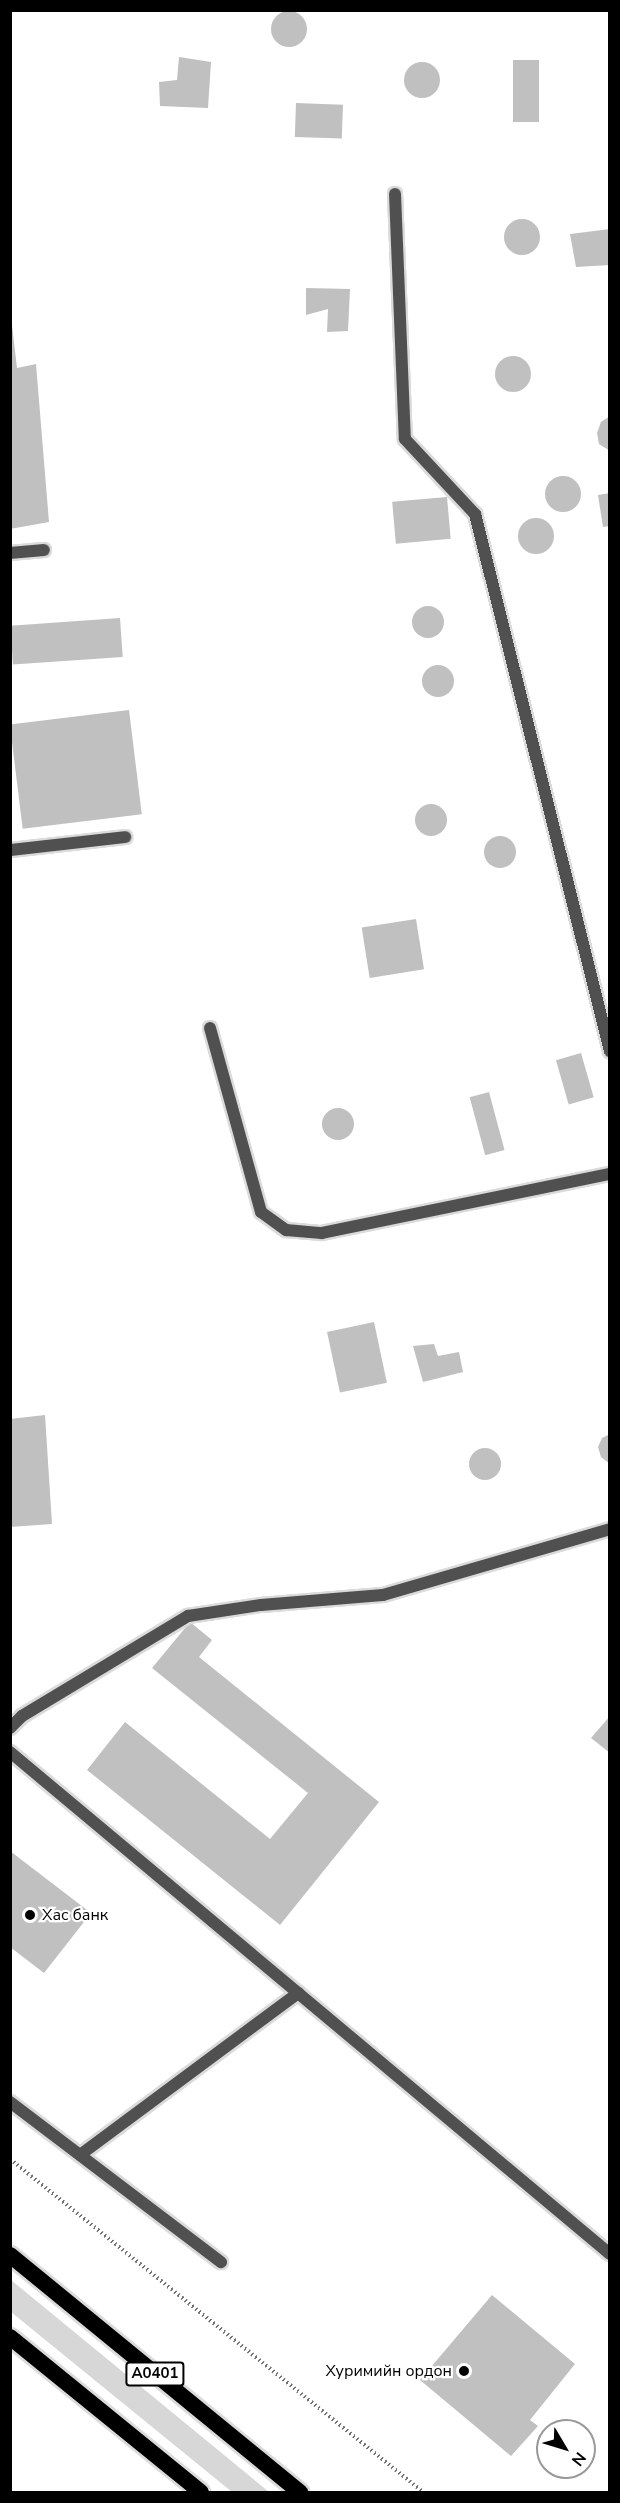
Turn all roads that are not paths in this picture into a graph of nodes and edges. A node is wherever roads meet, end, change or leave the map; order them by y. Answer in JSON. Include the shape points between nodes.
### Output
{"nodes":[{"id":1,"x":395,"y":194,"type":"dead end"},
{"id":2,"x":44,"y":550,"type":"dead end"},
{"id":3,"x":10,"y":553,"type":"edge"},
{"id":4,"x":125,"y":837,"type":"dead end"},
{"id":5,"x":10,"y":850,"type":"edge"},
{"id":6,"x":210,"y":1028,"type":"dead end"},
{"id":7,"x":609,"y":1051,"type":"edge"},
{"id":8,"x":609,"y":1174,"type":"edge"},
{"id":9,"x":609,"y":1529,"type":"edge"},
{"id":10,"x":10,"y":1728,"type":"edge"},
{"id":11,"x":10,"y":1752,"type":"edge"},
{"id":12,"x":298,"y":1993,"type":"junction"},
{"id":13,"x":10,"y":2102,"type":"edge"},
{"id":14,"x":80,"y":2155,"type":"junction"},
{"id":15,"x":609,"y":2253,"type":"edge"},
{"id":16,"x":10,"y":2255,"type":"edge"},
{"id":17,"x":221,"y":2262,"type":"dead end"},
{"id":18,"x":10,"y":2337,"type":"edge"},
{"id":19,"x":201,"y":2493,"type":"edge"},
{"id":20,"x":300,"y":2493,"type":"edge"}],
"edges":[{"from":1,"to":7,"type":"lane","via":[[405,439],[475,514]]},
{"from":2,"to":3,"type":"lane"},
{"from":4,"to":5,"type":"lane"},
{"from":6,"to":8,"type":"lane","via":[[261,1212],[286,1230],[322,1233]]},
{"from":9,"to":10,"type":"lane","via":[[383,1595],[261,1605],[188,1616],[22,1716]]},
{"from":11,"to":12,"type":"lane"},
{"from":12,"to":14,"type":"lane"},
{"from":12,"to":15,"type":"lane"},
{"from":13,"to":14,"type":"lane"},
{"from":14,"to":17,"type":"lane"},
{"from":16,"to":20,"type":"highway","number":"A0401"},
{"from":18,"to":19,"type":"highway"}]}
